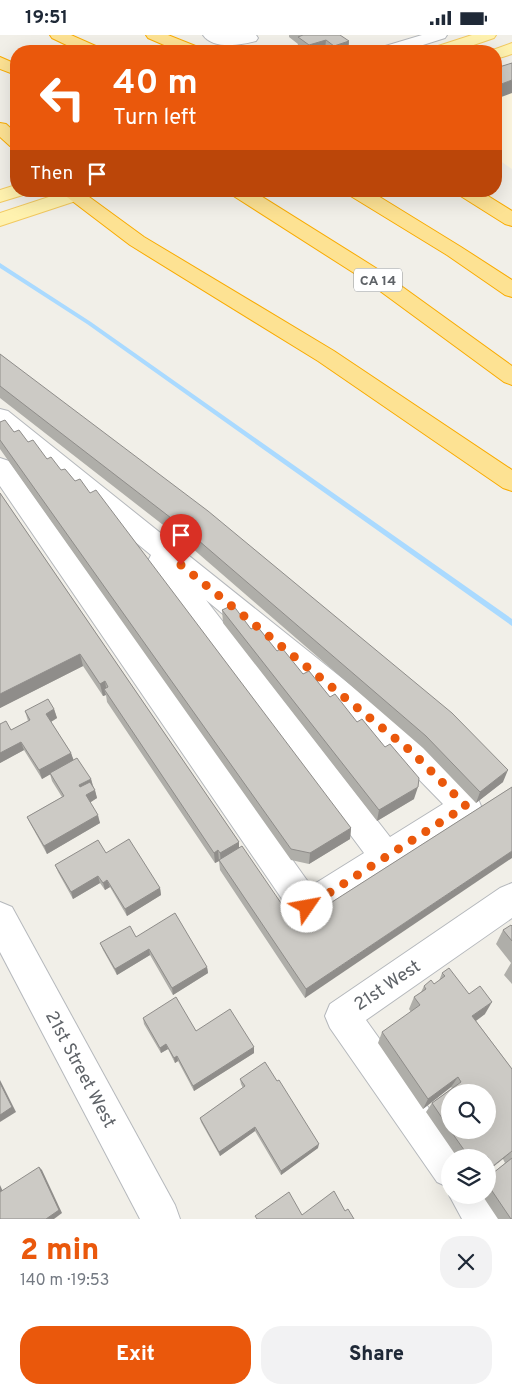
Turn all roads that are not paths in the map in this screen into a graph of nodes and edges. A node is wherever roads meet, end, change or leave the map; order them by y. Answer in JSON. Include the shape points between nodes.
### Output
{"nodes":[{"id":1,"x":58,"y":35,"type":"edge"},
{"id":2,"x":154,"y":35,"type":"edge"},
{"id":3,"x":211,"y":35,"type":"edge"},
{"id":4,"x":439,"y":35,"type":"edge"},
{"id":5,"x":488,"y":35,"type":"edge"},
{"id":6,"x":253,"y":40,"type":"edge"},
{"id":7,"x":79,"y":45,"type":"edge"},
{"id":8,"x":178,"y":45,"type":"edge"},
{"id":9,"x":407,"y":45,"type":"edge"},
{"id":10,"x":459,"y":45,"type":"edge"},
{"id":11,"x":0,"y":128,"type":"edge"},
{"id":12,"x":10,"y":137,"type":"edge"},
{"id":13,"x":65,"y":197,"type":"edge"},
{"id":14,"x":81,"y":197,"type":"edge"},
{"id":15,"x":248,"y":197,"type":"edge"},
{"id":16,"x":366,"y":197,"type":"edge"},
{"id":17,"x":476,"y":197,"type":"edge"},
{"id":18,"x":0,"y":220,"type":"edge"},
{"id":19,"x":512,"y":220,"type":"edge"},
{"id":20,"x":512,"y":290,"type":"edge"},
{"id":21,"x":512,"y":377,"type":"edge"},
{"id":22,"x":0,"y":417,"type":"edge"},
{"id":23,"x":0,"y":467,"type":"edge"},
{"id":24,"x":512,"y":482,"type":"edge"},
{"id":25,"x":135,"y":527,"type":"junction"},
{"id":26,"x":386,"y":857,"type":"junction"},
{"id":27,"x":512,"y":899,"type":"edge"},
{"id":28,"x":0,"y":918,"type":"edge"},
{"id":29,"x":441,"y":1156,"type":"edge"},
{"id":30,"x":475,"y":1204,"type":"edge"},
{"id":31,"x":160,"y":1218,"type":"edge"},
{"id":32,"x":486,"y":1219,"type":"edge"}],
"edges":[{"from":1,"to":7,"type":"highway"},
{"from":2,"to":8,"type":"highway"},
{"from":3,"to":6,"type":"street","via":[[227,41]]},
{"from":4,"to":9,"type":"street"},
{"from":5,"to":10,"type":"main road"},
{"from":11,"to":12,"type":"highway"},
{"from":13,"to":18,"type":"main road"},
{"from":14,"to":24,"type":"highway","via":[[136,241],[326,356]]},
{"from":15,"to":21,"type":"highway","number":"CA 14","via":[[372,275]]},
{"from":16,"to":20,"type":"highway"},
{"from":17,"to":19,"type":"highway"},
{"from":22,"to":25,"type":"street"},
{"from":23,"to":26,"type":"street","via":[[307,907]]},
{"from":25,"to":26,"type":"street"},
{"from":25,"to":26,"type":"street","via":[[412,752],[466,806]]},
{"from":27,"to":29,"type":"street","name":"21st West","via":[[342,1016]]},
{"from":28,"to":31,"type":"street","name":"21st Street West"},
{"from":30,"to":32,"type":"street"}]}
